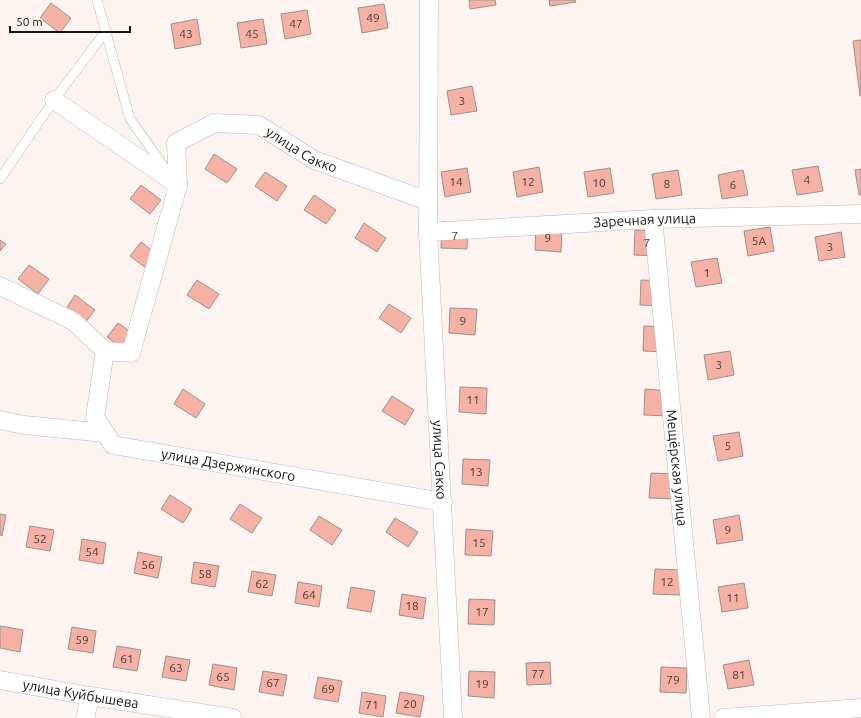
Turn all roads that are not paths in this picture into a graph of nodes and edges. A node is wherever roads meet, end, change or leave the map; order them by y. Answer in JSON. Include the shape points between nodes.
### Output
{"nodes":[{"id":1,"x":97,"y":0,"type":"edge"},
{"id":2,"x":429,"y":0,"type":"edge"},
{"id":3,"x":106,"y":31,"type":"junction"},
{"id":4,"x":54,"y":100,"type":"junction"},
{"id":5,"x":0,"y":179,"type":"edge"},
{"id":6,"x":178,"y":185,"type":"junction"},
{"id":7,"x":428,"y":201,"type":"junction"},
{"id":8,"x":861,"y":214,"type":"edge"},
{"id":9,"x":653,"y":219,"type":"junction"},
{"id":10,"x":428,"y":232,"type":"junction"},
{"id":11,"x":0,"y":286,"type":"edge"},
{"id":12,"x":105,"y":351,"type":"junction"},
{"id":13,"x":0,"y":420,"type":"edge"},
{"id":14,"x":105,"y":433,"type":"junction"},
{"id":15,"x":443,"y":502,"type":"junction"},
{"id":16,"x":0,"y":680,"type":"edge"},
{"id":17,"x":90,"y":696,"type":"junction"},
{"id":18,"x":861,"y":708,"type":"edge"},
{"id":19,"x":85,"y":718,"type":"edge"},
{"id":20,"x":233,"y":718,"type":"edge"},
{"id":21,"x":453,"y":718,"type":"edge"},
{"id":22,"x":701,"y":718,"type":"edge"},
{"id":23,"x":723,"y":718,"type":"edge"}],
"edges":[{"from":1,"to":3,"type":"lane"},
{"from":2,"to":7,"type":"street","name":"улица Сакко"},
{"from":3,"to":4,"type":"lane"},
{"from":3,"to":6,"type":"lane","via":[[130,119]]},
{"from":4,"to":5,"type":"lane"},
{"from":4,"to":6,"type":"street"},
{"from":6,"to":7,"type":"street","name":"улица Сакко","via":[[176,143],[214,122],[259,126],[314,160]]},
{"from":6,"to":12,"type":"street","via":[[131,353]]},
{"from":7,"to":10,"type":"street","name":"улица Сакко"},
{"from":8,"to":9,"type":"street","name":"Заречная улица"},
{"from":9,"to":10,"type":"street","name":"Заречная улица"},
{"from":9,"to":22,"type":"street","name":"Мещёрская улица"},
{"from":10,"to":15,"type":"street","name":"улица Сакко"},
{"from":11,"to":12,"type":"street","via":[[73,321]]},
{"from":12,"to":14,"type":"street","name":"улица Дзержинского","via":[[95,417]]},
{"from":13,"to":14,"type":"street","via":[[24,425]]},
{"from":14,"to":15,"type":"street","name":"улица Дзержинского","via":[[113,445]]},
{"from":15,"to":21,"type":"street","name":"улица Сакко"},
{"from":16,"to":17,"type":"street","name":"улица Куйбышева"},
{"from":17,"to":19,"type":"street"},
{"from":17,"to":20,"type":"street","name":"улица Куйбышева"},
{"from":18,"to":23,"type":"street"}]}
